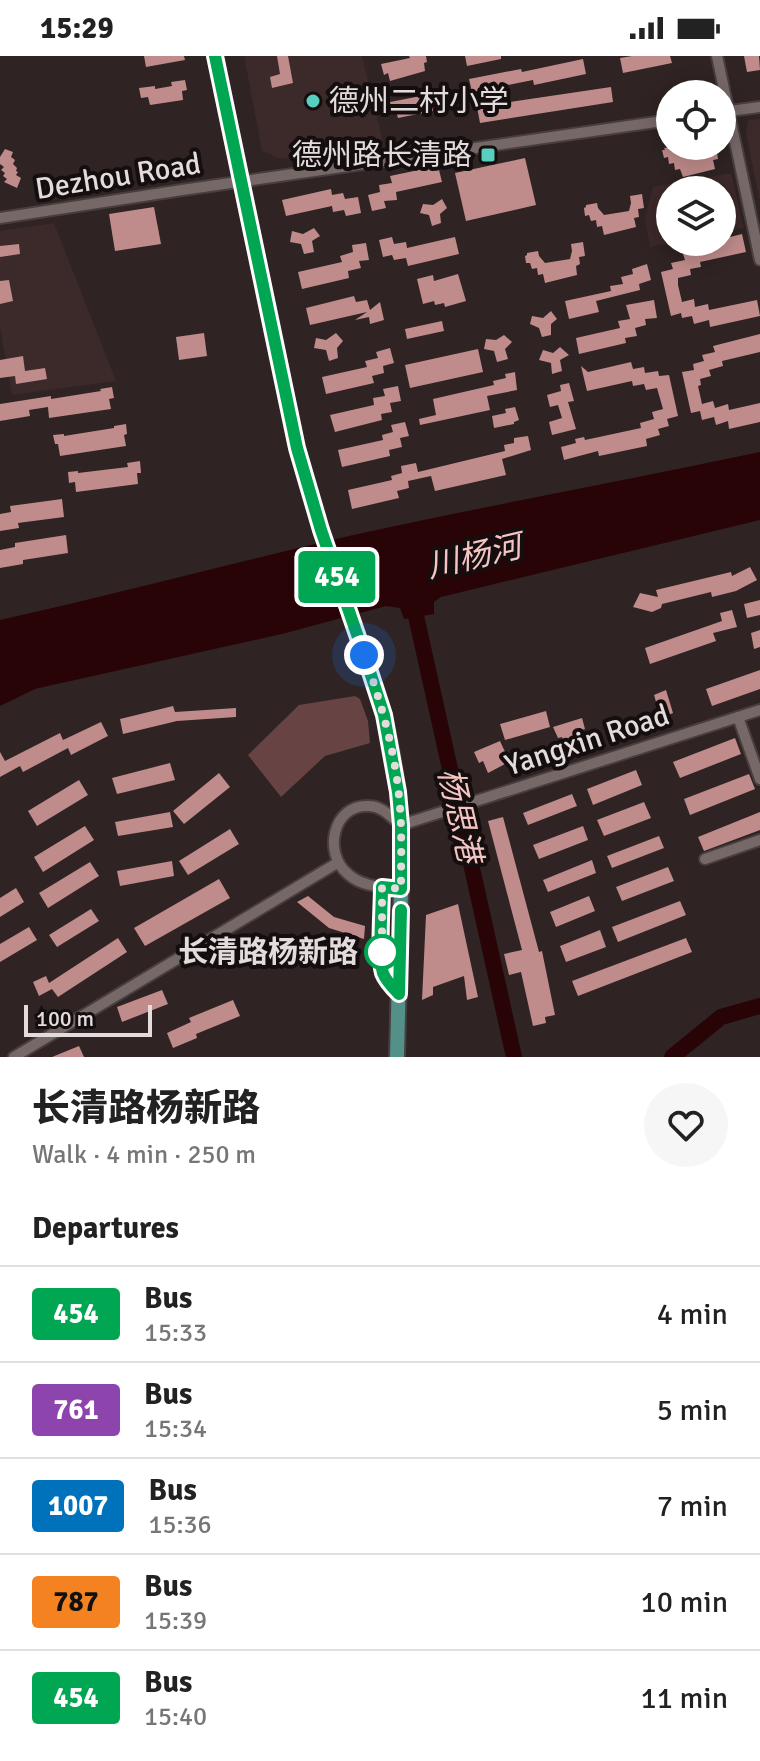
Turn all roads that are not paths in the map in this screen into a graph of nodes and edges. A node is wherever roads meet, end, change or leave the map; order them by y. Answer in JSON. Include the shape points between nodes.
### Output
{"nodes":[{"id":1,"x":215,"y":56,"type":"edge"},
{"id":2,"x":717,"y":56,"type":"edge"},
{"id":3,"x":720,"y":80,"type":"edge"},
{"id":4,"x":760,"y":107,"type":"edge"},
{"id":5,"x":736,"y":110,"type":"edge"},
{"id":6,"x":656,"y":122,"type":"edge"},
{"id":7,"x":736,"y":159,"type":"edge"},
{"id":8,"x":241,"y":182,"type":"junction"},
{"id":9,"x":0,"y":218,"type":"edge"},
{"id":10,"x":760,"y":260,"type":"edge"},
{"id":11,"x":760,"y":710,"type":"edge"},
{"id":12,"x":738,"y":717,"type":"junction"},
{"id":13,"x":760,"y":779,"type":"edge"},
{"id":14,"x":401,"y":825,"type":"junction"},
{"id":15,"x":760,"y":840,"type":"edge"},
{"id":16,"x":705,"y":859,"type":"dead end"},
{"id":17,"x":337,"y":863,"type":"junction"},
{"id":18,"x":382,"y":887,"type":"junction"},
{"id":19,"x":401,"y":889,"type":"junction"},
{"id":20,"x":399,"y":994,"type":"junction"},
{"id":21,"x":14,"y":1057,"type":"edge"},
{"id":22,"x":397,"y":1057,"type":"edge"}],
"edges":[{"from":1,"to":8,"type":"main road"},
{"from":2,"to":3,"type":"street"},
{"from":4,"to":5,"type":"street"},
{"from":6,"to":8,"type":"street","name":"Dezhou Road"},
{"from":7,"to":10,"type":"street"},
{"from":8,"to":9,"type":"street","name":"Dezhou Road"},
{"from":8,"to":14,"type":"main road","via":[[297,448],[384,715]]},
{"from":11,"to":12,"type":"street","name":"Yangxin Road"},
{"from":12,"to":13,"type":"street"},
{"from":12,"to":14,"type":"street","name":"Yangxin Road"},
{"from":14,"to":17,"type":"street","via":[[370,806],[347,813],[334,836]]},
{"from":14,"to":19,"type":"main road"},
{"from":15,"to":16,"type":"street"},
{"from":17,"to":18,"type":"street","via":[[359,881]]},
{"from":17,"to":21,"type":"street"},
{"from":18,"to":19,"type":"street"},
{"from":18,"to":20,"type":"street","via":[[383,972]]},
{"from":19,"to":20,"type":"main road"},
{"from":20,"to":22,"type":"main road"}]}
